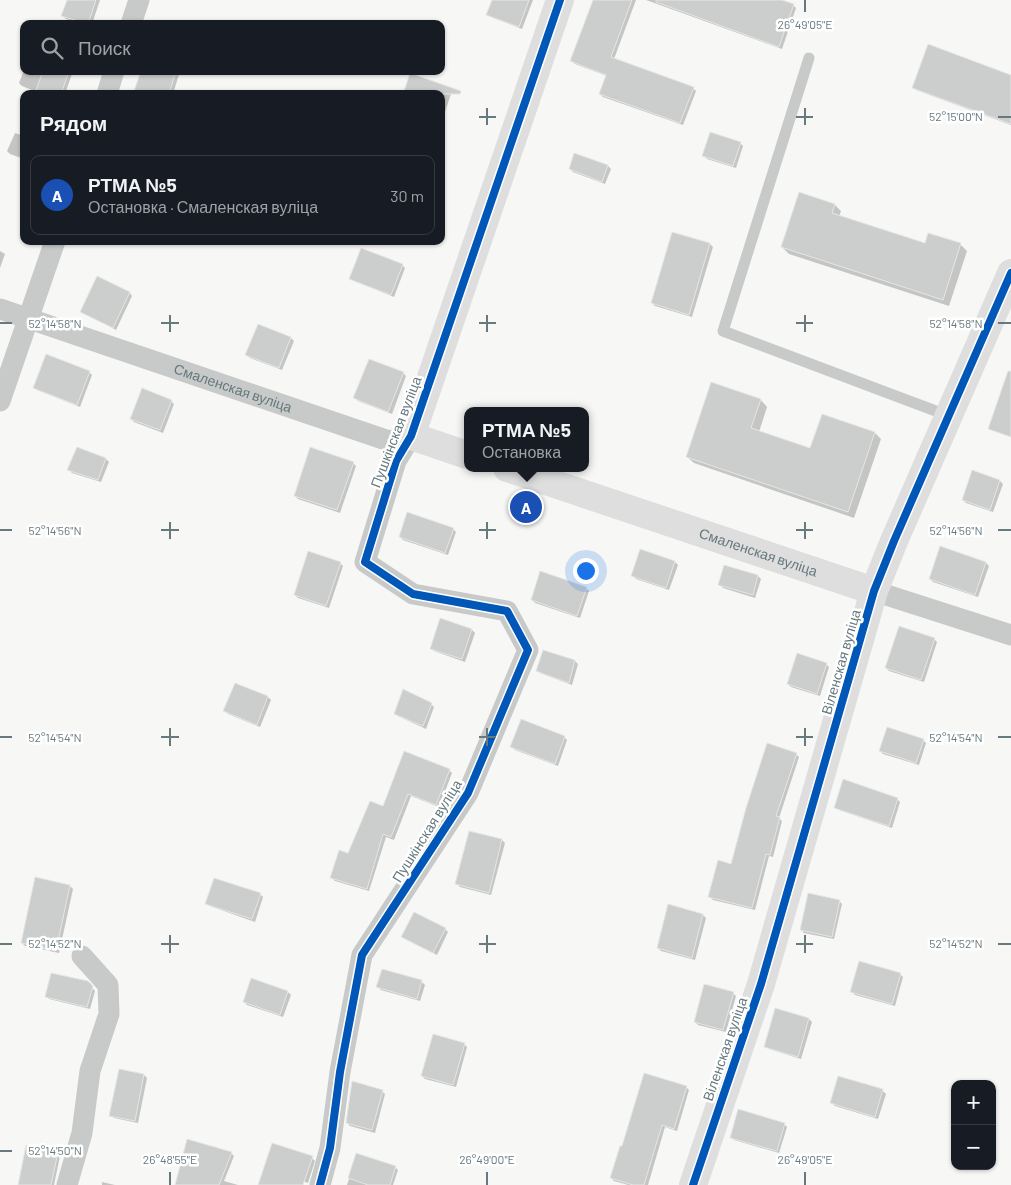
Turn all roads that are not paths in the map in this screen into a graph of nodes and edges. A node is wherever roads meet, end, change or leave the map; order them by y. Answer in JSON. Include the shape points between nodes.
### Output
{"nodes":[{"id":1,"x":139,"y":0,"type":"edge"},
{"id":2,"x":560,"y":0,"type":"edge"},
{"id":3,"x":132,"y":20,"type":"edge"},
{"id":4,"x":809,"y":58,"type":"dead end"},
{"id":5,"x":113,"y":75,"type":"edge"},
{"id":6,"x":107,"y":90,"type":"edge"},
{"id":7,"x":54,"y":245,"type":"edge"},
{"id":8,"x":1011,"y":272,"type":"edge"},
{"id":9,"x":0,"y":309,"type":"edge"},
{"id":10,"x":28,"y":318,"type":"junction"},
{"id":11,"x":0,"y":401,"type":"edge"},
{"id":12,"x":949,"y":416,"type":"junction"},
{"id":13,"x":411,"y":436,"type":"junction"},
{"id":14,"x":464,"y":454,"type":"edge"},
{"id":15,"x":519,"y":472,"type":"edge"},
{"id":16,"x":874,"y":590,"type":"junction"},
{"id":17,"x":1011,"y":635,"type":"edge"},
{"id":18,"x":82,"y":956,"type":"dead end"},
{"id":19,"x":67,"y":1185,"type":"edge"},
{"id":20,"x":320,"y":1185,"type":"edge"},
{"id":21,"x":693,"y":1185,"type":"edge"}],
"edges":[{"from":1,"to":3,"type":"street"},
{"from":2,"to":13,"type":"street","name":"Пушкінская вуліца"},
{"from":4,"to":12,"type":"lane","via":[[723,331]]},
{"from":5,"to":6,"type":"street"},
{"from":7,"to":10,"type":"street"},
{"from":8,"to":12,"type":"street","name":"Віленская вуліца"},
{"from":9,"to":10,"type":"street","name":"Смаленская вуліца"},
{"from":10,"to":11,"type":"street"},
{"from":10,"to":13,"type":"street","name":"Смаленская вуліца","via":[[389,441]]},
{"from":12,"to":16,"type":"street","name":"Віленская вуліца"},
{"from":13,"to":14,"type":"street","name":"Смаленская вуліца"},
{"from":13,"to":20,"type":"street","name":"Пушкінская вуліца","via":[[396,461],[365,562],[413,594],[507,611],[528,650],[468,793],[362,956],[340,1072],[330,1148]]},
{"from":15,"to":16,"type":"street","name":"Смаленская вуліца"},
{"from":16,"to":17,"type":"street","name":"Смаленская вуліца"},
{"from":16,"to":21,"type":"street","name":"Віленская вуліца","via":[[760,984]]},
{"from":18,"to":19,"type":"street","via":[[108,985],[109,1014],[90,1071],[82,1133]]}]}
